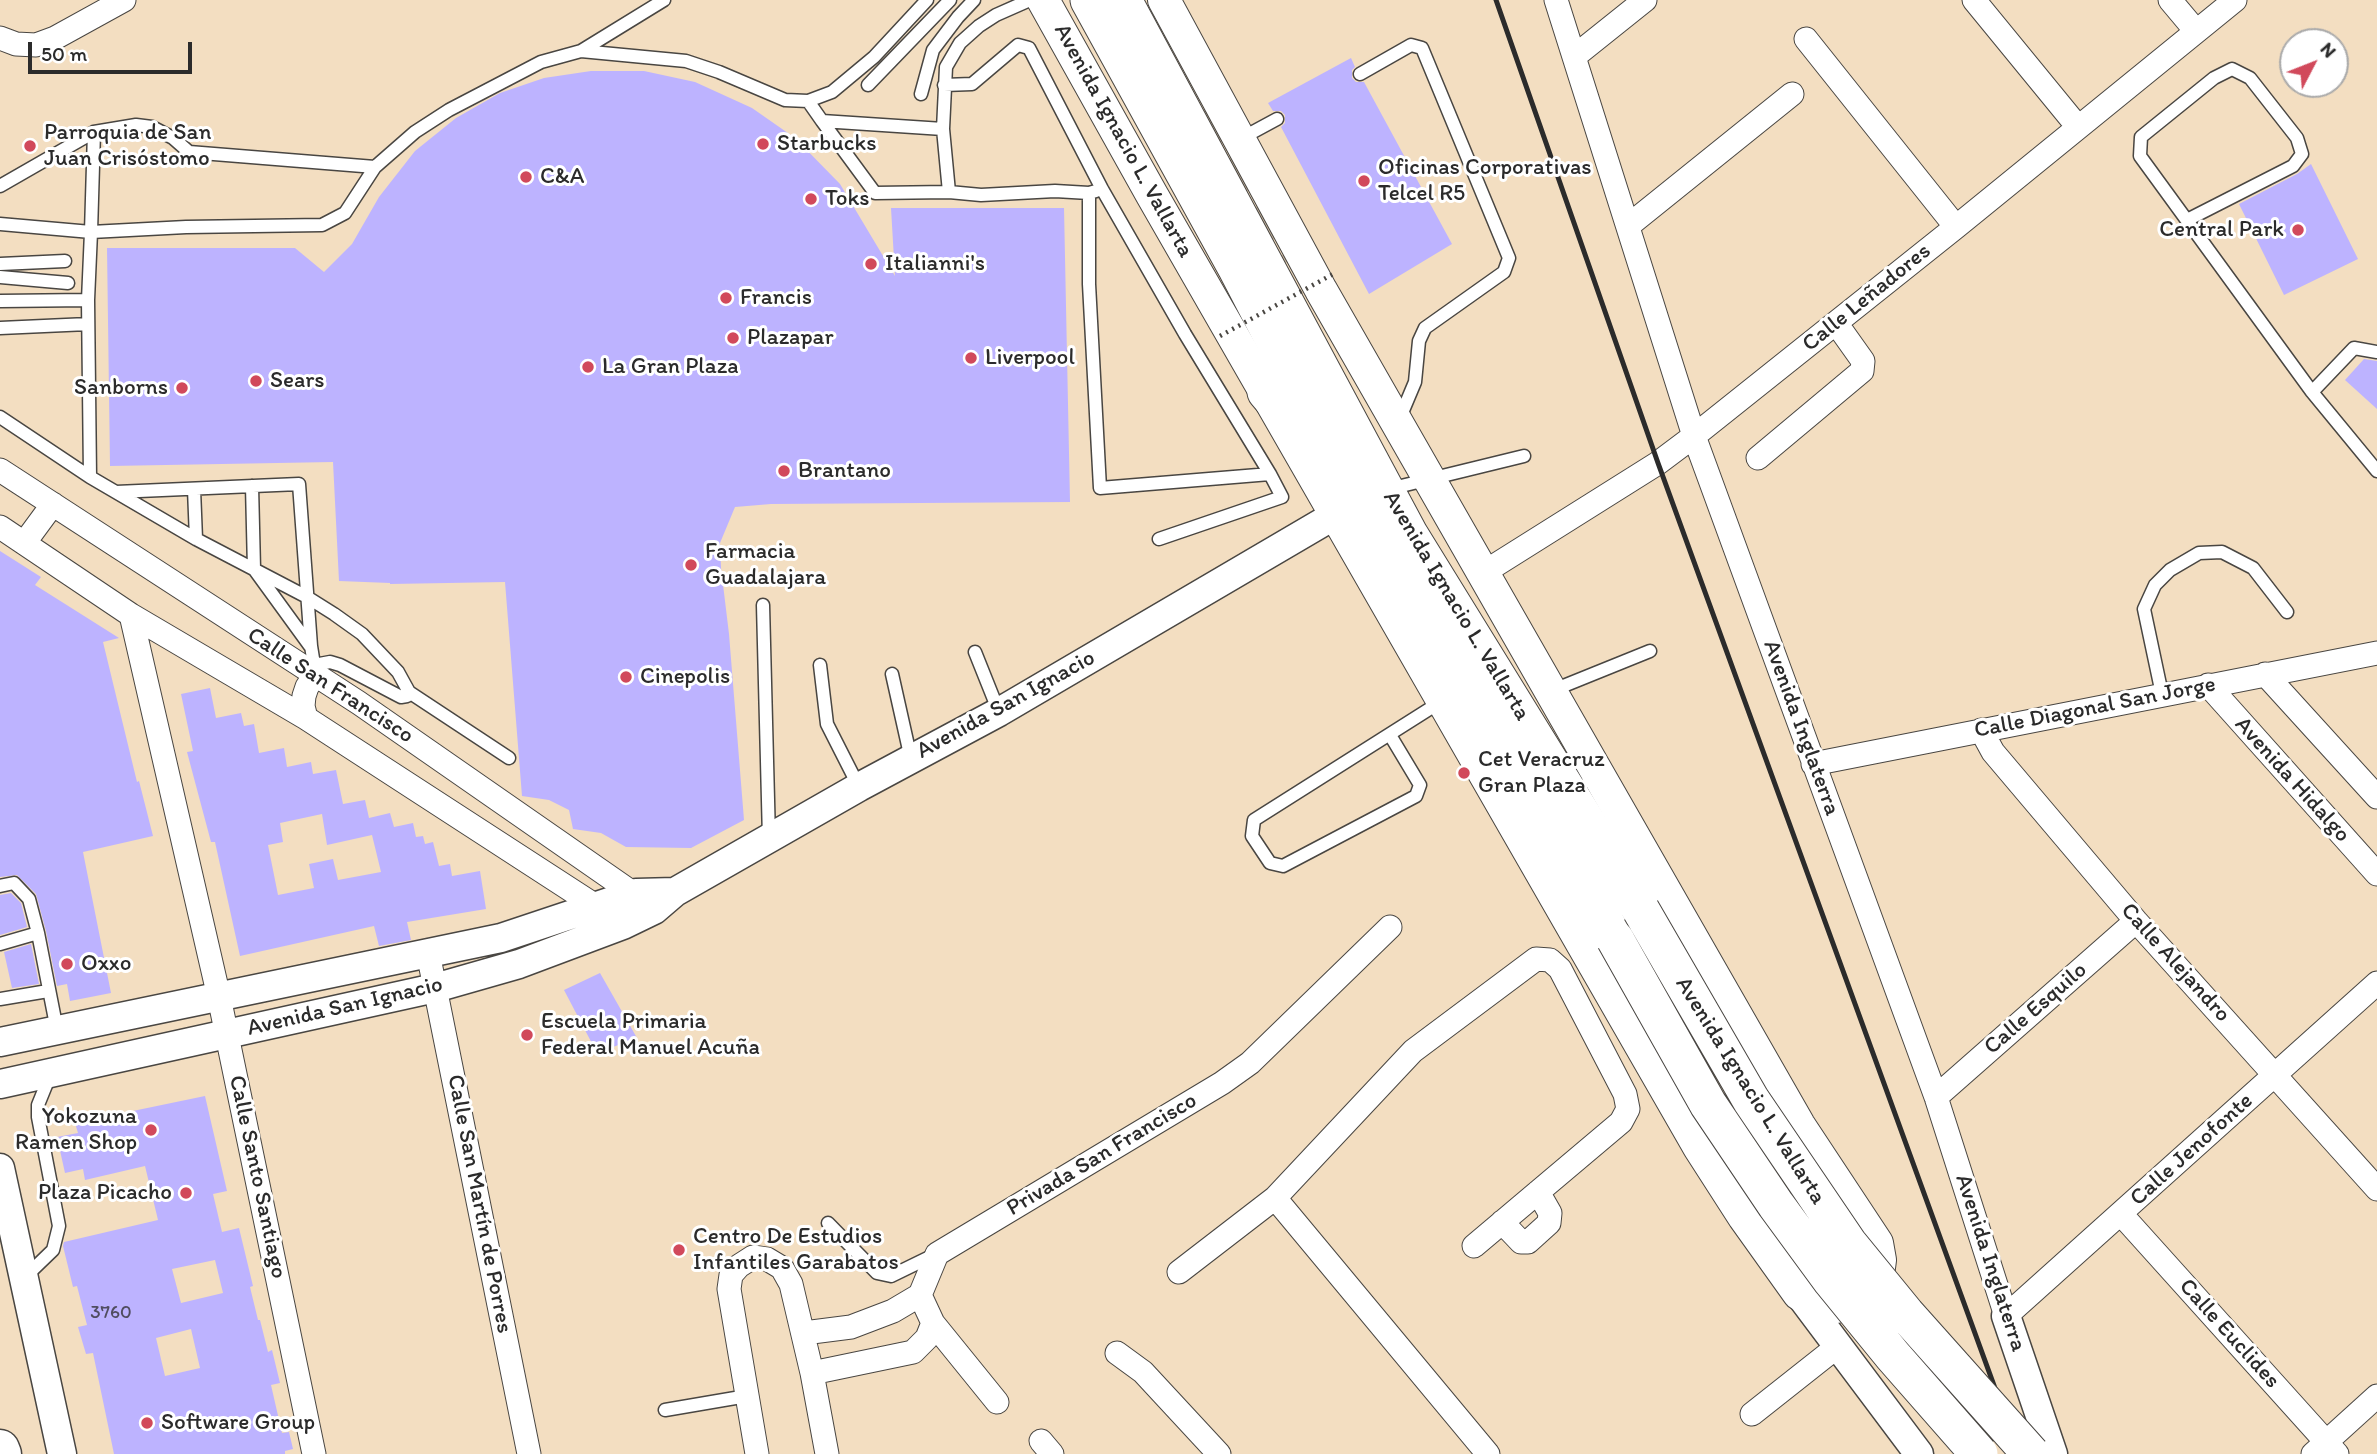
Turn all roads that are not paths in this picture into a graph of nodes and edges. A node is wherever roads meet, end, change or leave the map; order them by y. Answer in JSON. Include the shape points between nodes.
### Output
{"nodes":[{"id":1,"x":124,"y":0,"type":"edge"},
{"id":2,"x":664,"y":0,"type":"edge"},
{"id":3,"x":927,"y":0,"type":"edge"},
{"id":4,"x":950,"y":0,"type":"edge"},
{"id":5,"x":974,"y":0,"type":"edge"},
{"id":6,"x":1030,"y":0,"type":"edge"},
{"id":7,"x":1043,"y":0,"type":"edge"},
{"id":8,"x":1088,"y":0,"type":"edge"},
{"id":9,"x":1124,"y":0,"type":"edge"},
{"id":10,"x":1146,"y":0,"type":"edge"},
{"id":11,"x":1164,"y":0,"type":"edge"},
{"id":12,"x":1556,"y":0,"type":"edge"},
{"id":13,"x":1645,"y":0,"type":"edge"},
{"id":14,"x":1974,"y":0,"type":"edge"},
{"id":15,"x":2170,"y":0,"type":"edge"},
{"id":16,"x":2235,"y":0,"type":"edge"},
{"id":17,"x":2196,"y":31,"type":"junction"},
{"id":18,"x":0,"y":38,"type":"edge"},
{"id":19,"x":1806,"y":39,"type":"dead end"},
{"id":20,"x":581,"y":51,"type":"junction"},
{"id":21,"x":1575,"y":56,"type":"junction"},
{"id":22,"x":1360,"y":74,"type":"dead end"},
{"id":23,"x":867,"y":85,"type":"dead end"},
{"id":24,"x":944,"y":85,"type":"junction"},
{"id":25,"x":921,"y":94,"type":"dead end"},
{"id":26,"x":1792,"y":94,"type":"dead end"},
{"id":27,"x":808,"y":101,"type":"junction"},
{"id":28,"x":1202,"y":111,"type":"tunnel mouth"},
{"id":29,"x":1277,"y":119,"type":"dead end"},
{"id":30,"x":822,"y":121,"type":"junction"},
{"id":31,"x":2078,"y":127,"type":"junction"},
{"id":32,"x":943,"y":129,"type":"junction"},
{"id":33,"x":94,"y":132,"type":"junction"},
{"id":34,"x":1240,"y":139,"type":"junction"},
{"id":35,"x":376,"y":167,"type":"junction"},
{"id":36,"x":0,"y":186,"type":"edge"},
{"id":37,"x":1102,"y":189,"type":"junction"},
{"id":38,"x":949,"y":192,"type":"junction"},
{"id":39,"x":1089,"y":193,"type":"junction"},
{"id":40,"x":2187,"y":220,"type":"junction"},
{"id":41,"x":0,"y":224,"type":"edge"},
{"id":42,"x":1628,"y":226,"type":"junction"},
{"id":43,"x":1956,"y":227,"type":"junction"},
{"id":44,"x":91,"y":232,"type":"junction"},
{"id":45,"x":65,"y":261,"type":"dead end"},
{"id":46,"x":1289,"y":261,"type":"tunnel mouth"},
{"id":47,"x":0,"y":264,"type":"edge"},
{"id":48,"x":0,"y":277,"type":"edge"},
{"id":49,"x":68,"y":283,"type":"dead end"},
{"id":50,"x":88,"y":300,"type":"junction"},
{"id":51,"x":0,"y":301,"type":"edge"},
{"id":52,"x":1836,"y":323,"type":"junction"},
{"id":53,"x":88,"y":324,"type":"junction"},
{"id":54,"x":0,"y":328,"type":"edge"},
{"id":55,"x":2377,"y":352,"type":"edge"},
{"id":56,"x":1266,"y":392,"type":"joint"},
{"id":57,"x":2312,"y":392,"type":"junction"},
{"id":58,"x":0,"y":417,"type":"edge"},
{"id":59,"x":1397,"y":423,"type":"junction"},
{"id":60,"x":1694,"y":436,"type":"junction"},
{"id":61,"x":1524,"y":456,"type":"dead end"},
{"id":62,"x":1758,"y":458,"type":"dead end"},
{"id":63,"x":0,"y":470,"type":"edge"},
{"id":64,"x":2377,"y":471,"type":"edge"},
{"id":65,"x":1270,"y":474,"type":"junction"},
{"id":66,"x":90,"y":477,"type":"junction"},
{"id":67,"x":252,"y":486,"type":"junction"},
{"id":68,"x":194,"y":489,"type":"junction"},
{"id":69,"x":116,"y":492,"type":"junction"},
{"id":70,"x":1382,"y":492,"type":"junction"},
{"id":71,"x":52,"y":504,"type":"junction"},
{"id":72,"x":0,"y":527,"type":"edge"},
{"id":73,"x":196,"y":539,"type":"junction"},
{"id":74,"x":1159,"y":539,"type":"dead end"},
{"id":75,"x":25,"y":542,"type":"junction"},
{"id":76,"x":254,"y":569,"type":"junction"},
{"id":77,"x":1483,"y":573,"type":"junction"},
{"id":78,"x":307,"y":597,"type":"junction"},
{"id":79,"x":763,"y":605,"type":"dead end"},
{"id":80,"x":2287,"y":612,"type":"dead end"},
{"id":81,"x":131,"y":615,"type":"junction"},
{"id":82,"x":311,"y":646,"type":"junction"},
{"id":83,"x":1650,"y":651,"type":"dead end"},
{"id":84,"x":975,"y":652,"type":"dead end"},
{"id":85,"x":2377,"y":653,"type":"edge"},
{"id":86,"x":820,"y":665,"type":"dead end"},
{"id":87,"x":315,"y":670,"type":"junction"},
{"id":88,"x":892,"y":674,"type":"dead end"},
{"id":89,"x":2265,"y":674,"type":"junction"},
{"id":90,"x":2207,"y":685,"type":"junction"},
{"id":91,"x":1550,"y":691,"type":"junction"},
{"id":92,"x":409,"y":692,"type":"junction"},
{"id":93,"x":2162,"y":694,"type":"junction"},
{"id":94,"x":1443,"y":701,"type":"junction"},
{"id":95,"x":999,"y":712,"type":"junction"},
{"id":96,"x":306,"y":718,"type":"junction"},
{"id":97,"x":1981,"y":730,"type":"junction"},
{"id":98,"x":1390,"y":735,"type":"junction"},
{"id":99,"x":509,"y":758,"type":"dead end"},
{"id":100,"x":911,"y":759,"type":"junction"},
{"id":101,"x":1813,"y":764,"type":"junction"},
{"id":102,"x":859,"y":787,"type":"junction"},
{"id":103,"x":2377,"y":797,"type":"edge"},
{"id":104,"x":769,"y":838,"type":"junction"},
{"id":105,"x":2377,"y":874,"type":"edge"},
{"id":106,"x":0,"y":886,"type":"edge"},
{"id":107,"x":655,"y":899,"type":"junction"},
{"id":108,"x":597,"y":906,"type":"junction"},
{"id":109,"x":2136,"y":921,"type":"junction"},
{"id":110,"x":623,"y":925,"type":"junction"},
{"id":111,"x":1391,"y":927,"type":"dead end"},
{"id":112,"x":38,"y":933,"type":"junction"},
{"id":113,"x":0,"y":944,"type":"edge"},
{"id":114,"x":428,"y":953,"type":"junction"},
{"id":115,"x":2377,"y":984,"type":"edge"},
{"id":116,"x":435,"y":988,"type":"junction"},
{"id":117,"x":48,"y":991,"type":"junction"},
{"id":118,"x":219,"y":997,"type":"junction"},
{"id":119,"x":0,"y":999,"type":"edge"},
{"id":120,"x":57,"y":1031,"type":"junction"},
{"id":121,"x":227,"y":1034,"type":"junction"},
{"id":122,"x":0,"y":1042,"type":"edge"},
{"id":123,"x":51,"y":1073,"type":"junction"},
{"id":124,"x":2275,"y":1075,"type":"junction"},
{"id":125,"x":0,"y":1084,"type":"edge"},
{"id":126,"x":1936,"y":1097,"type":"junction"},
{"id":127,"x":0,"y":1168,"type":"edge"},
{"id":128,"x":2377,"y":1189,"type":"edge"},
{"id":129,"x":1538,"y":1192,"type":"junction"},
{"id":130,"x":1275,"y":1198,"type":"junction"},
{"id":131,"x":6,"y":1214,"type":"edge"},
{"id":132,"x":2121,"y":1214,"type":"junction"},
{"id":133,"x":1502,"y":1222,"type":"junction"},
{"id":134,"x":828,"y":1223,"type":"dead end"},
{"id":135,"x":1474,"y":1246,"type":"dead end"},
{"id":136,"x":937,"y":1254,"type":"junction"},
{"id":137,"x":1179,"y":1272,"type":"dead end"},
{"id":138,"x":24,"y":1279,"type":"junction"},
{"id":139,"x":1799,"y":1294,"type":"junction"},
{"id":140,"x":920,"y":1295,"type":"junction"},
{"id":141,"x":2006,"y":1316,"type":"junction"},
{"id":142,"x":933,"y":1323,"type":"junction"},
{"id":143,"x":804,"y":1334,"type":"junction"},
{"id":144,"x":2016,"y":1345,"type":"junction"},
{"id":145,"x":1838,"y":1346,"type":"junction"},
{"id":146,"x":1116,"y":1353,"type":"dead end"},
{"id":147,"x":812,"y":1373,"type":"junction"},
{"id":148,"x":747,"y":1396,"type":"junction"},
{"id":149,"x":2377,"y":1396,"type":"edge"},
{"id":150,"x":997,"y":1402,"type":"dead end"},
{"id":151,"x":665,"y":1410,"type":"dead end"},
{"id":152,"x":1752,"y":1414,"type":"dead end"},
{"id":153,"x":0,"y":1449,"type":"edge"},
{"id":154,"x":2325,"y":1450,"type":"edge"},
{"id":155,"x":2,"y":1454,"type":"edge"},
{"id":156,"x":62,"y":1454,"type":"edge"},
{"id":157,"x":314,"y":1454,"type":"edge"},
{"id":158,"x":529,"y":1454,"type":"edge"},
{"id":159,"x":757,"y":1454,"type":"edge"},
{"id":160,"x":827,"y":1454,"type":"edge"},
{"id":161,"x":1219,"y":1454,"type":"edge"},
{"id":162,"x":1488,"y":1454,"type":"edge"},
{"id":163,"x":1919,"y":1454,"type":"edge"},
{"id":164,"x":1979,"y":1454,"type":"edge"},
{"id":165,"x":2031,"y":1454,"type":"edge"},
{"id":166,"x":2053,"y":1454,"type":"edge"},
{"id":167,"x":2074,"y":1454,"type":"edge"}],
"edges":[{"from":1,"to":18,"type":"street","via":[[36,45]]},
{"from":2,"to":20,"type":"lane"},
{"from":3,"to":27,"type":"lane","via":[[874,57],[832,92]]},
{"from":4,"to":23,"type":"lane"},
{"from":5,"to":25,"type":"lane","via":[[933,50]]},
{"from":6,"to":24,"type":"lane","via":[[996,15],[960,43],[946,67]]},
{"from":7,"to":56,"type":"main road","name":"Avenida Ignacio L. Vallarta"},
{"from":8,"to":70,"type":"main road","name":"Avenida Ignacio L. Vallarta","via":[[1236,267]]},
{"from":9,"to":70,"type":"main road","name":"Avenida Ignacio L. Vallarta"},
{"from":10,"to":28,"type":"main road"},
{"from":11,"to":34,"type":"main road","name":"Avenida Ignacio L. Vallarta"},
{"from":12,"to":21,"type":"street","name":"Avenida Inglaterra"},
{"from":13,"to":21,"type":"street"},
{"from":14,"to":31,"type":"street"},
{"from":15,"to":17,"type":"street"},
{"from":16,"to":17,"type":"street","name":"Calle Leñadores"},
{"from":17,"to":31,"type":"street","name":"Calle Leñadores"},
{"from":19,"to":43,"type":"street"},
{"from":20,"to":27,"type":"lane","via":[[686,61],[785,100]]},
{"from":20,"to":35,"type":"lane","via":[[541,62],[449,110],[415,132]]},
{"from":21,"to":42,"type":"street","name":"Avenida Inglaterra"},
{"from":22,"to":59,"type":"lane","via":[[1411,45],[1422,48],[1509,258],[1504,272],[1425,328],[1419,341],[1415,383]]},
{"from":24,"to":32,"type":"lane"},
{"from":24,"to":37,"type":"lane","via":[[972,84],[1018,46],[1029,48]]},
{"from":26,"to":42,"type":"street"},
{"from":27,"to":30,"type":"lane"},
{"from":29,"to":34,"type":"lane"},
{"from":30,"to":32,"type":"lane"},
{"from":30,"to":38,"type":"lane","via":[[875,193]]},
{"from":31,"to":43,"type":"street","name":"Calle Leñadores"},
{"from":32,"to":38,"type":"lane"},
{"from":33,"to":35,"type":"lane","via":[[136,125],[152,127],[189,152]]},
{"from":33,"to":36,"type":"lane"},
{"from":33,"to":44,"type":"lane"},
{"from":34,"to":59,"type":"main road","name":"Avenida Ignacio L. Vallarta"},
{"from":35,"to":44,"type":"lane","via":[[345,213],[322,225]]},
{"from":37,"to":39,"type":"lane"},
{"from":37,"to":65,"type":"lane"},
{"from":38,"to":39,"type":"lane"},
{"from":39,"to":65,"type":"lane","via":[[1100,488]]},
{"from":40,"to":40,"type":"lane","via":[[2293,166],[2302,154],[2297,138],[2250,78],[2232,69],[2214,78],[2141,137],[2140,156]]},
{"from":40,"to":57,"type":"lane"},
{"from":41,"to":44,"type":"lane"},
{"from":42,"to":60,"type":"street","name":"Avenida Inglaterra"},
{"from":43,"to":52,"type":"street","name":"Calle Leñadores"},
{"from":44,"to":50,"type":"lane"},
{"from":45,"to":47,"type":"lane"},
{"from":46,"to":70,"type":"main road"},
{"from":48,"to":49,"type":"lane"},
{"from":50,"to":51,"type":"lane"},
{"from":50,"to":53,"type":"lane"},
{"from":52,"to":60,"type":"street","name":"Calle Leñadores"},
{"from":52,"to":62,"type":"street","via":[[1863,361],[1861,371]]},
{"from":53,"to":54,"type":"lane"},
{"from":53,"to":66,"type":"lane"},
{"from":55,"to":57,"type":"lane","via":[[2354,348]]},
{"from":56,"to":70,"type":"main road"},
{"from":57,"to":64,"type":"lane"},
{"from":58,"to":66,"type":"lane"},
{"from":59,"to":70,"type":"main road","name":"Avenida Ignacio L. Vallarta"},
{"from":60,"to":77,"type":"street","name":"Calle Leñadores"},
{"from":60,"to":101,"type":"street","name":"Avenida Inglaterra"},
{"from":61,"to":70,"type":"lane"},
{"from":63,"to":71,"type":"street","name":"Calle San Francisco"},
{"from":65,"to":74,"type":"lane","via":[[1282,497]]},
{"from":66,"to":69,"type":"lane"},
{"from":67,"to":68,"type":"lane"},
{"from":67,"to":76,"type":"lane"},
{"from":67,"to":78,"type":"lane","via":[[299,484]]},
{"from":68,"to":69,"type":"lane"},
{"from":68,"to":73,"type":"lane"},
{"from":69,"to":73,"type":"lane"},
{"from":70,"to":77,"type":"main road","name":"Avenida Ignacio L. Vallarta"},
{"from":70,"to":94,"type":"main road","name":"Avenida Ignacio L. Vallarta"},
{"from":70,"to":95,"type":"street","name":"Avenida San Ignacio"},
{"from":70,"to":164,"type":"main road","name":"Avenida Ignacio L. Vallarta","bridge":true,"via":[[1615,939],[1708,1104],[1831,1280]]},
{"from":70,"to":165,"type":"main road","name":"Avenida Ignacio L. Vallarta","bridge":true,"via":[[1641,910],[1751,1100],[1848,1243]]},
{"from":71,"to":75,"type":"street"},
{"from":71,"to":87,"type":"street","name":"Calle San Francisco"},
{"from":72,"to":75,"type":"street","name":"Calle San Francisco"},
{"from":73,"to":76,"type":"lane"},
{"from":75,"to":81,"type":"street","name":"Calle San Francisco"},
{"from":76,"to":78,"type":"lane"},
{"from":76,"to":82,"type":"lane"},
{"from":77,"to":91,"type":"main road","name":"Avenida Ignacio L. Vallarta"},
{"from":78,"to":82,"type":"lane"},
{"from":78,"to":92,"type":"lane","via":[[362,634],[398,672]]},
{"from":79,"to":104,"type":"lane"},
{"from":80,"to":93,"type":"lane","via":[[2253,568],[2222,552],[2199,552],[2170,570],[2155,585],[2144,609]]},
{"from":81,"to":96,"type":"street","name":"Calle San Francisco"},
{"from":81,"to":118,"type":"street","name":"Calle Santo Santiago"},
{"from":82,"to":87,"type":"lane"},
{"from":83,"to":91,"type":"lane"},
{"from":84,"to":95,"type":"lane"},
{"from":85,"to":89,"type":"street","name":"Calle Diagonal San Jorge"},
{"from":86,"to":102,"type":"lane","via":[[827,724]]},
{"from":87,"to":92,"type":"lane","via":[[330,662],[401,697]]},
{"from":87,"to":96,"type":"street","via":[[304,696]]},
{"from":87,"to":107,"type":"street","name":"Calle San Francisco"},
{"from":88,"to":100,"type":"lane"},
{"from":89,"to":90,"type":"street","name":"Calle Diagonal San Jorge"},
{"from":89,"to":103,"type":"street"},
{"from":90,"to":93,"type":"street","name":"Calle Diagonal San Jorge"},
{"from":90,"to":105,"type":"street","name":"Avenida Hidalgo"},
{"from":91,"to":139,"type":"main road","name":"Avenida Ignacio L. Vallarta","via":[[1798,1125],[1877,1243],[1878,1275],[1867,1291],[1843,1306],[1827,1308]]},
{"from":92,"to":99,"type":"lane"},
{"from":93,"to":97,"type":"street","name":"Calle Diagonal San Jorge"},
{"from":94,"to":98,"type":"lane"},
{"from":94,"to":139,"type":"main road","name":"Avenida Ignacio L. Vallarta","via":[[1699,1147]]},
{"from":95,"to":100,"type":"street","name":"Avenida San Ignacio"},
{"from":96,"to":108,"type":"street","name":"Calle San Francisco"},
{"from":97,"to":101,"type":"street","name":"Calle Diagonal San Jorge"},
{"from":97,"to":109,"type":"street","name":"Calle Alejandro","via":[[1993,752]]},
{"from":98,"to":98,"type":"lane","via":[[1254,820],[1252,836],[1270,863],[1283,866],[1416,796],[1420,785]]},
{"from":100,"to":102,"type":"street","name":"Avenida San Ignacio"},
{"from":101,"to":126,"type":"street","name":"Avenida Inglaterra"},
{"from":102,"to":104,"type":"street","name":"Avenida San Ignacio"},
{"from":104,"to":107,"type":"street","name":"Avenida San Ignacio"},
{"from":106,"to":112,"type":"lane","via":[[14,883],[29,899]]},
{"from":107,"to":108,"type":"street","name":"Avenida San Ignacio"},
{"from":107,"to":110,"type":"street","name":"Avenida San Ignacio"},
{"from":108,"to":110,"type":"street","name":"Calle San Francisco"},
{"from":108,"to":114,"type":"street","name":"Avenida San Ignacio","via":[[501,938]]},
{"from":109,"to":124,"type":"street","name":"Calle Alejandro"},
{"from":109,"to":126,"type":"street","name":"Calle Esquilo"},
{"from":110,"to":116,"type":"street","name":"Avenida San Ignacio","via":[[520,964]]},
{"from":111,"to":136,"type":"street","name":"Privada San Francisco","via":[[1250,1063]]},
{"from":112,"to":113,"type":"lane"},
{"from":112,"to":117,"type":"lane"},
{"from":114,"to":116,"type":"street","name":"Calle San Martín de Porres"},
{"from":114,"to":118,"type":"street","name":"Avenida San Ignacio"},
{"from":115,"to":124,"type":"street","name":"Calle Jenofonte"},
{"from":116,"to":121,"type":"street","name":"Avenida San Ignacio"},
{"from":116,"to":158,"type":"street","name":"Calle San Martín de Porres"},
{"from":117,"to":119,"type":"lane"},
{"from":117,"to":120,"type":"lane"},
{"from":118,"to":120,"type":"street","name":"Avenida San Ignacio"},
{"from":118,"to":121,"type":"street","name":"Calle Santo Santiago"},
{"from":120,"to":122,"type":"street","name":"Avenida San Ignacio"},
{"from":121,"to":123,"type":"street","name":"Avenida San Ignacio"},
{"from":121,"to":157,"type":"street","name":"Calle Santo Santiago"},
{"from":123,"to":125,"type":"street","name":"Avenida San Ignacio"},
{"from":123,"to":138,"type":"lane","via":[[38,1117],[59,1226],[53,1250]]},
{"from":124,"to":128,"type":"street","name":"Calle Alejandro"},
{"from":124,"to":132,"type":"street","name":"Calle Jenofonte"},
{"from":126,"to":141,"type":"street","name":"Avenida Inglaterra"},
{"from":127,"to":131,"type":"street"},
{"from":129,"to":130,"type":"street","via":[[1621,1122],[1628,1109],[1625,1094],[1560,969],[1549,960],[1536,959],[1413,1051]]},
{"from":129,"to":133,"type":"street"},
{"from":129,"to":133,"type":"street","via":[[1550,1213],[1549,1223],[1528,1242],[1521,1242]]},
{"from":130,"to":137,"type":"street"},
{"from":130,"to":162,"type":"street"},
{"from":131,"to":138,"type":"street"},
{"from":132,"to":141,"type":"street","name":"Calle Jenofonte"},
{"from":132,"to":154,"type":"street","name":"Calle Euclides"},
{"from":133,"to":135,"type":"street"},
{"from":134,"to":136,"type":"lane","via":[[877,1273],[891,1276]]},
{"from":136,"to":140,"type":"street"},
{"from":138,"to":156,"type":"street"},
{"from":139,"to":145,"type":"street"},
{"from":140,"to":142,"type":"street"},
{"from":140,"to":143,"type":"street","via":[[851,1327]]},
{"from":141,"to":144,"type":"street","name":"Avenida Inglaterra"},
{"from":142,"to":147,"type":"street","via":[[927,1338],[913,1352]]},
{"from":142,"to":150,"type":"street"},
{"from":143,"to":147,"type":"street"},
{"from":143,"to":148,"type":"street","via":[[782,1268],[753,1257],[739,1266],[731,1275],[729,1289]]},
{"from":144,"to":166,"type":"street","name":"Avenida Inglaterra"},
{"from":144,"to":167,"type":"street"},
{"from":145,"to":152,"type":"street"},
{"from":145,"to":163,"type":"street"},
{"from":146,"to":161,"type":"street","via":[[1143,1372]]},
{"from":147,"to":160,"type":"street"},
{"from":148,"to":151,"type":"lane"},
{"from":148,"to":159,"type":"street"},
{"from":149,"to":154,"type":"street"},
{"from":153,"to":155,"type":"highway"}]}
